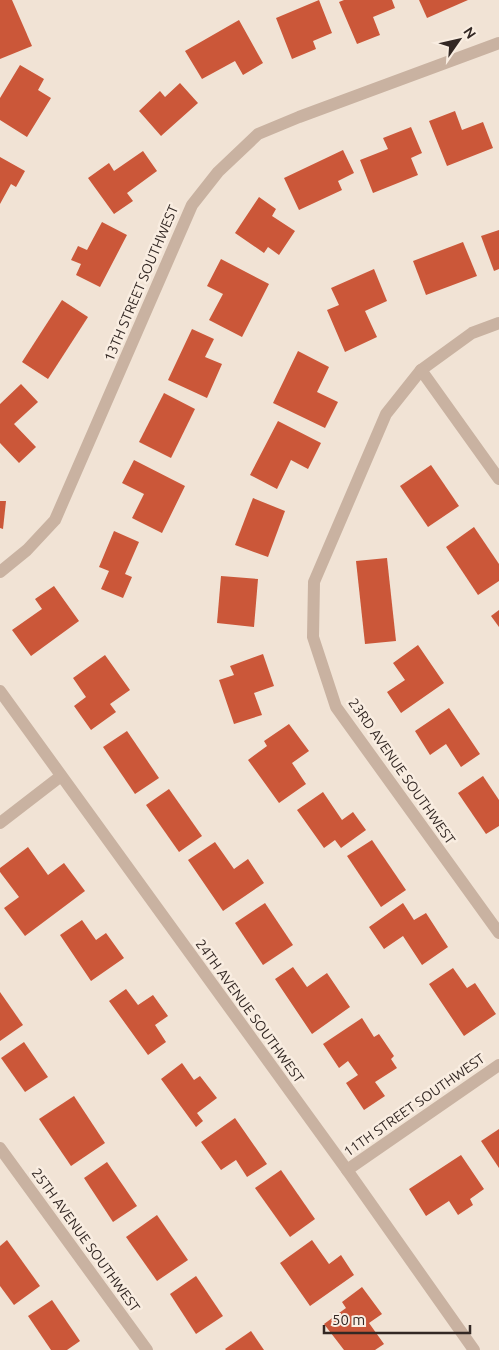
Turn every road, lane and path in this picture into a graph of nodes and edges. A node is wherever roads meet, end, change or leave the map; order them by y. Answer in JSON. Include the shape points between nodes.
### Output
{"nodes":[{"id":1,"x":499,"y":43,"type":"edge"},
{"id":2,"x":499,"y":323,"type":"edge"},
{"id":3,"x":421,"y":370,"type":"junction"},
{"id":4,"x":499,"y":479,"type":"edge"},
{"id":5,"x":0,"y":572,"type":"edge"},
{"id":6,"x":0,"y":691,"type":"edge"},
{"id":7,"x":61,"y":776,"type":"junction"},
{"id":8,"x":0,"y":823,"type":"edge"},
{"id":9,"x":499,"y":932,"type":"edge"},
{"id":10,"x":499,"y":1065,"type":"edge"},
{"id":11,"x":0,"y":1148,"type":"edge"},
{"id":12,"x":347,"y":1170,"type":"junction"},
{"id":13,"x":147,"y":1350,"type":"edge"},
{"id":14,"x":474,"y":1350,"type":"edge"}],
"edges":[{"from":1,"to":5,"type":"street","name":"13TH STREET SOUTHWEST","via":[[258,134],[218,172],[192,205],[55,520],[28,550]]},
{"from":2,"to":3,"type":"street","name":"23RD AVENUE SOUTHWEST","via":[[472,333]]},
{"from":3,"to":4,"type":"street"},
{"from":3,"to":9,"type":"street","name":"23RD AVENUE SOUTHWEST","via":[[386,414],[314,582],[313,637],[336,707]]},
{"from":6,"to":7,"type":"street","name":"24TH AVENUE SOUTHWEST"},
{"from":7,"to":8,"type":"street"},
{"from":7,"to":12,"type":"street","name":"24TH AVENUE SOUTHWEST"},
{"from":10,"to":12,"type":"street","name":"11TH STREET SOUTHWEST"},
{"from":11,"to":13,"type":"street","name":"25TH AVENUE SOUTHWEST"},
{"from":12,"to":14,"type":"street","name":"24TH AVENUE SOUTHWEST"}]}
